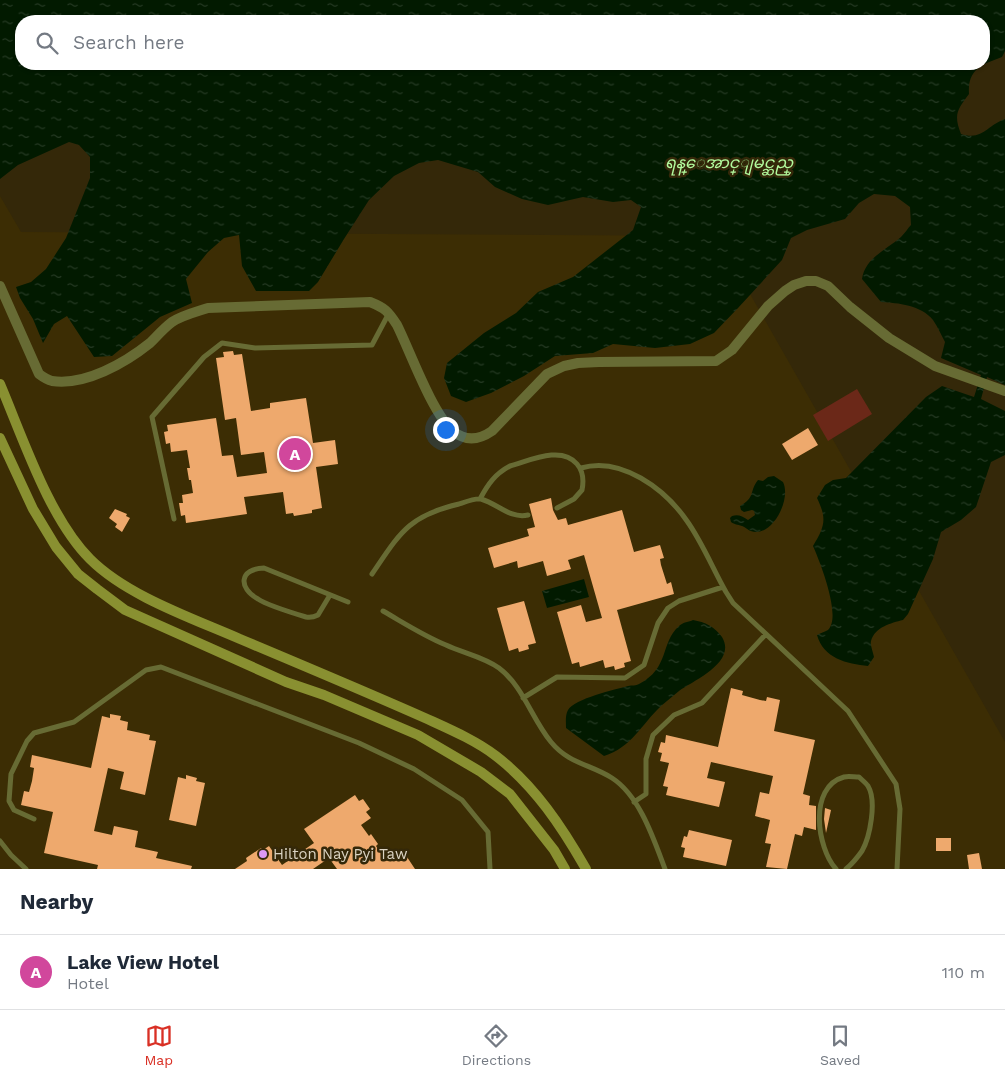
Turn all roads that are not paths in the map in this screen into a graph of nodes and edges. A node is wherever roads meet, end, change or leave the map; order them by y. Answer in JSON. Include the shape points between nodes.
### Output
{"nodes":[{"id":1,"x":0,"y":286,"type":"edge"},
{"id":2,"x":389,"y":313,"type":"junction"},
{"id":3,"x":0,"y":384,"type":"edge"},
{"id":4,"x":1005,"y":391,"type":"edge"},
{"id":5,"x":0,"y":438,"type":"edge"},
{"id":6,"x":581,"y":468,"type":"junction"},
{"id":7,"x":480,"y":499,"type":"junction"},
{"id":8,"x":557,"y":508,"type":"dead end"},
{"id":9,"x":528,"y":515,"type":"dead end"},
{"id":10,"x":174,"y":519,"type":"dead end"},
{"id":11,"x":372,"y":574,"type":"dead end"},
{"id":12,"x":723,"y":587,"type":"junction"},
{"id":13,"x":330,"y":595,"type":"junction"},
{"id":14,"x":348,"y":602,"type":"dead end"},
{"id":15,"x":383,"y":611,"type":"dead end"},
{"id":16,"x":766,"y":634,"type":"junction"},
{"id":17,"x":522,"y":698,"type":"junction"},
{"id":18,"x":634,"y":802,"type":"junction"},
{"id":19,"x":34,"y":819,"type":"dead end"},
{"id":20,"x":0,"y":841,"type":"edge"},
{"id":21,"x":26,"y":869,"type":"edge"},
{"id":22,"x":490,"y":869,"type":"edge"},
{"id":23,"x":565,"y":869,"type":"edge"},
{"id":24,"x":586,"y":869,"type":"edge"},
{"id":25,"x":665,"y":869,"type":"edge"},
{"id":26,"x":836,"y":869,"type":"edge"},
{"id":27,"x":846,"y":869,"type":"edge"},
{"id":28,"x":897,"y":869,"type":"edge"}],
"edges":[{"from":1,"to":2,"type":"street","via":[[39,374],[50,381],[90,378],[149,343],[172,322],[208,308],[370,302]]},
{"from":2,"to":4,"type":"street","via":[[440,414],[453,431],[472,439],[482,438],[492,431],[547,374],[564,366],[599,362],[716,361],[732,350],[768,306],[794,285],[806,281],[828,286],[850,308],[890,338],[935,366]]},
{"from":2,"to":10,"type":"lane","via":[[372,345],[255,348],[222,343],[204,357],[152,417]]},
{"from":3,"to":24,"type":"main road","via":[[50,500],[90,558],[135,592],[425,718],[487,750],[524,781],[543,803]]},
{"from":5,"to":23,"type":"main road","via":[[56,547],[78,574],[97,589],[125,610],[286,682],[418,735],[481,772],[510,794]]},
{"from":6,"to":7,"type":"lane","via":[[566,456],[553,455],[510,466],[494,476]]},
{"from":6,"to":8,"type":"lane","via":[[582,490],[574,499]]},
{"from":6,"to":12,"type":"lane","via":[[592,465],[616,467],[637,476],[662,494],[687,521]]},
{"from":7,"to":9,"type":"lane","via":[[514,515]]},
{"from":7,"to":11,"type":"lane","via":[[434,510],[417,519],[398,538]]},
{"from":12,"to":16,"type":"lane","via":[[741,612]]},
{"from":12,"to":17,"type":"lane","via":[[679,601],[668,608],[658,623],[644,665],[625,678],[557,677]]},
{"from":13,"to":13,"type":"lane","via":[[264,568],[255,568],[245,575],[247,591],[258,600],[308,617],[318,615]]},
{"from":13,"to":14,"type":"lane"},
{"from":15,"to":17,"type":"lane","via":[[426,637],[498,667]]},
{"from":16,"to":18,"type":"lane","via":[[702,703],[674,715],[653,735],[646,759],[646,794]]},
{"from":16,"to":28,"type":"lane","via":[[848,711],[896,784],[900,808]]},
{"from":17,"to":18,"type":"lane","via":[[540,728],[563,755],[613,779]]},
{"from":18,"to":25,"type":"lane"},
{"from":19,"to":22,"type":"lane","via":[[14,810],[9,801],[11,774],[27,741],[34,733],[74,722],[146,670],[161,667],[360,743],[414,769],[462,800],[488,832]]},
{"from":20,"to":21,"type":"lane"},
{"from":26,"to":27,"type":"lane","via":[[821,837],[819,813],[822,797],[831,784],[844,777],[859,777],[868,786],[872,800],[870,831],[863,850]]}]}
